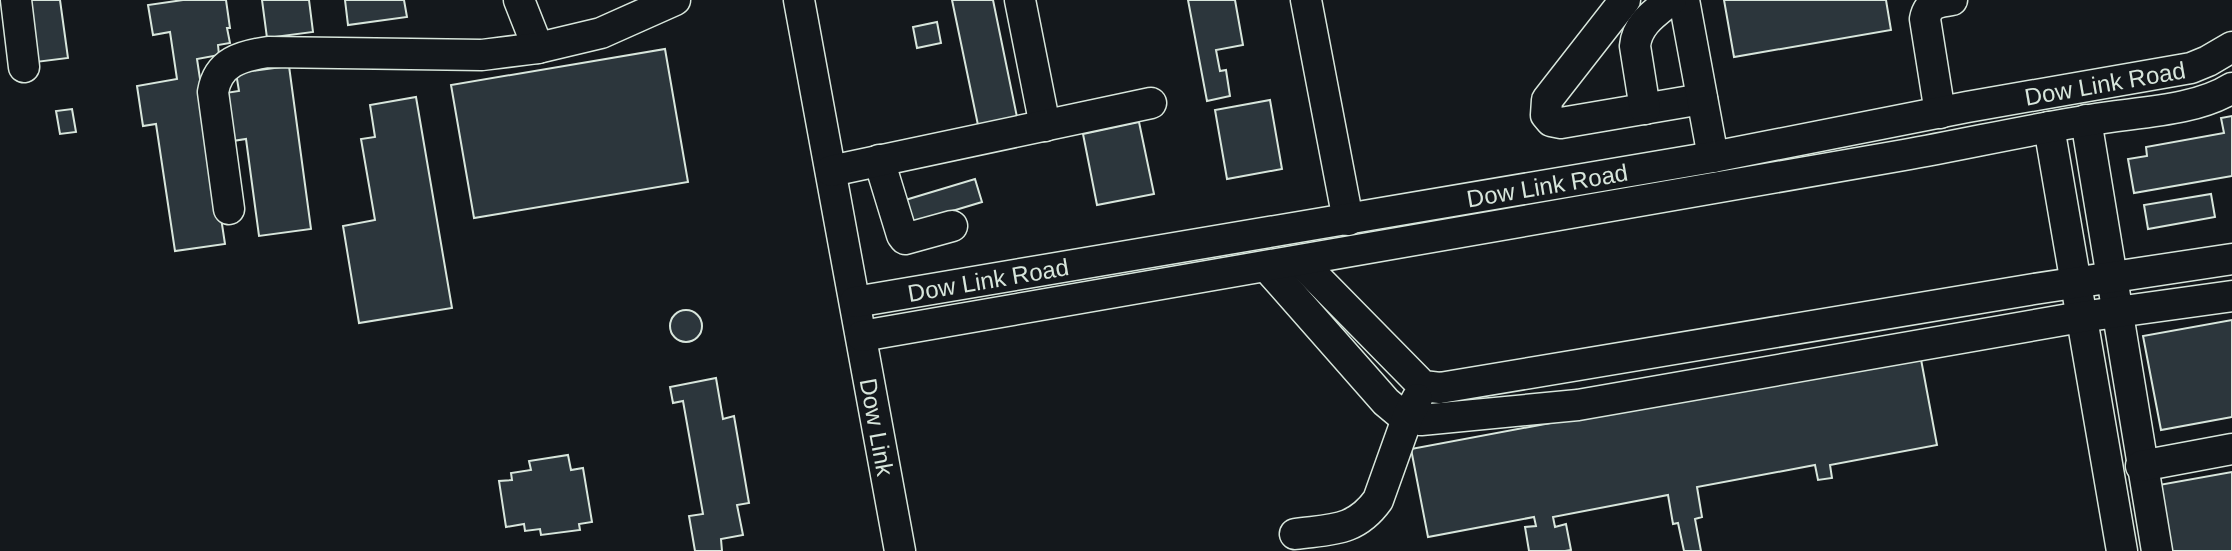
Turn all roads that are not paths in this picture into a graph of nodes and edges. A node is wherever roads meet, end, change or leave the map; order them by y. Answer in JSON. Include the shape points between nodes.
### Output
{"nodes":[{"id":1,"x":16,"y":0,"type":"edge"},
{"id":2,"x":519,"y":0,"type":"edge"},
{"id":3,"x":675,"y":0,"type":"edge"},
{"id":4,"x":799,"y":0,"type":"edge"},
{"id":5,"x":1020,"y":0,"type":"edge"},
{"id":6,"x":1306,"y":0,"type":"edge"},
{"id":7,"x":1625,"y":0,"type":"edge"},
{"id":8,"x":1671,"y":0,"type":"edge"},
{"id":9,"x":1684,"y":0,"type":"edge"},
{"id":10,"x":1965,"y":3,"type":"edge"},
{"id":11,"x":2232,"y":47,"type":"edge"},
{"id":12,"x":538,"y":48,"type":"junction"},
{"id":13,"x":24,"y":67,"type":"dead end"},
{"id":14,"x":2232,"y":88,"type":"edge"},
{"id":15,"x":1702,"y":99,"type":"junction"},
{"id":16,"x":1151,"y":103,"type":"dead end"},
{"id":17,"x":1645,"y":109,"type":"junction"},
{"id":18,"x":1953,"y":110,"type":"junction"},
{"id":19,"x":2086,"y":120,"type":"junction"},
{"id":20,"x":1045,"y":126,"type":"junction"},
{"id":21,"x":2049,"y":127,"type":"junction"},
{"id":22,"x":1970,"y":143,"type":"junction"},
{"id":23,"x":1713,"y":157,"type":"junction"},
{"id":24,"x":879,"y":160,"type":"junction"},
{"id":25,"x":831,"y":171,"type":"junction"},
{"id":26,"x":229,"y":209,"type":"dead end"},
{"id":27,"x":1348,"y":220,"type":"junction"},
{"id":28,"x":952,"y":226,"type":"dead end"},
{"id":29,"x":2232,"y":259,"type":"edge"},
{"id":30,"x":1300,"y":261,"type":"junction"},
{"id":31,"x":1267,"y":267,"type":"junction"},
{"id":32,"x":2112,"y":278,"type":"junction"},
{"id":33,"x":2075,"y":283,"type":"junction"},
{"id":34,"x":2232,"y":296,"type":"edge"},
{"id":35,"x":855,"y":302,"type":"junction"},
{"id":36,"x":2119,"y":313,"type":"junction"},
{"id":37,"x":2081,"y":317,"type":"junction"},
{"id":38,"x":862,"y":336,"type":"junction"},
{"id":39,"x":1423,"y":386,"type":"junction"},
{"id":40,"x":1408,"y":416,"type":"junction"},
{"id":41,"x":2232,"y":449,"type":"edge"},
{"id":42,"x":2141,"y":466,"type":"junction"},
{"id":43,"x":1295,"y":534,"type":"dead end"},
{"id":44,"x":900,"y":551,"type":"edge"},
{"id":45,"x":2122,"y":551,"type":"edge"},
{"id":46,"x":2157,"y":551,"type":"edge"}],
"edges":[{"from":1,"to":13,"type":"lane"},
{"from":2,"to":12,"type":"lane"},
{"from":3,"to":12,"type":"lane","via":[[601,33]]},
{"from":4,"to":25,"type":"lane","name":"Dow Link"},
{"from":5,"to":20,"type":"lane"},
{"from":6,"to":27,"type":"lane"},
{"from":7,"to":17,"type":"lane","via":[[1547,100],[1546,115],[1561,122]]},
{"from":8,"to":17,"type":"lane","via":[[1649,18],[1635,38]]},
{"from":9,"to":15,"type":"lane"},
{"from":10,"to":18,"type":"lane","via":[[1935,3],[1925,19]]},
{"from":11,"to":18,"type":"lane","name":"Dow Link Road","via":[[2191,68]]},
{"from":12,"to":26,"type":"lane","via":[[481,55],[268,52],[233,62],[215,78],[213,92]]},
{"from":14,"to":19,"type":"lane","name":"Dow Link Road","via":[[2207,101]]},
{"from":15,"to":17,"type":"lane"},
{"from":15,"to":23,"type":"lane"},
{"from":16,"to":20,"type":"lane"},
{"from":18,"to":22,"type":"lane"},
{"from":18,"to":23,"type":"lane","name":"Dow Link Road"},
{"from":19,"to":21,"type":"lane","name":"Dow Link Road"},
{"from":19,"to":32,"type":"lane"},
{"from":20,"to":24,"type":"lane"},
{"from":21,"to":22,"type":"lane","name":"Dow Link Road"},
{"from":21,"to":33,"type":"lane","name":"Dow Link Road"},
{"from":22,"to":30,"type":"lane","name":"Dow Link Road"},
{"from":23,"to":27,"type":"lane","name":"Dow Link Road"},
{"from":24,"to":25,"type":"lane"},
{"from":24,"to":28,"type":"lane","via":[[905,239]]},
{"from":25,"to":35,"type":"lane","name":"Dow Link"},
{"from":27,"to":35,"type":"lane","name":"Dow Link Road"},
{"from":29,"to":32,"type":"lane"},
{"from":30,"to":31,"type":"lane","name":"Dow Link Road"},
{"from":30,"to":39,"type":"lane"},
{"from":31,"to":38,"type":"lane","name":"Dow Link Road"},
{"from":31,"to":40,"type":"lane","via":[[1386,402]]},
{"from":32,"to":33,"type":"lane"},
{"from":32,"to":36,"type":"lane"},
{"from":33,"to":37,"type":"lane","name":"Dow Link Road"},
{"from":33,"to":39,"type":"lane","via":[[1440,388]]},
{"from":34,"to":36,"type":"lane"},
{"from":35,"to":38,"type":"lane","name":"Dow Link"},
{"from":36,"to":37,"type":"lane"},
{"from":36,"to":42,"type":"lane"},
{"from":37,"to":40,"type":"lane","via":[[1578,405],[1436,421]]},
{"from":37,"to":45,"type":"lane","name":"Dow Link Road"},
{"from":38,"to":44,"type":"lane","name":"Dow Link"},
{"from":39,"to":40,"type":"lane"},
{"from":40,"to":43,"type":"lane","via":[[1378,500],[1369,513],[1348,526]]},
{"from":41,"to":42,"type":"lane"},
{"from":42,"to":46,"type":"lane"}]}
